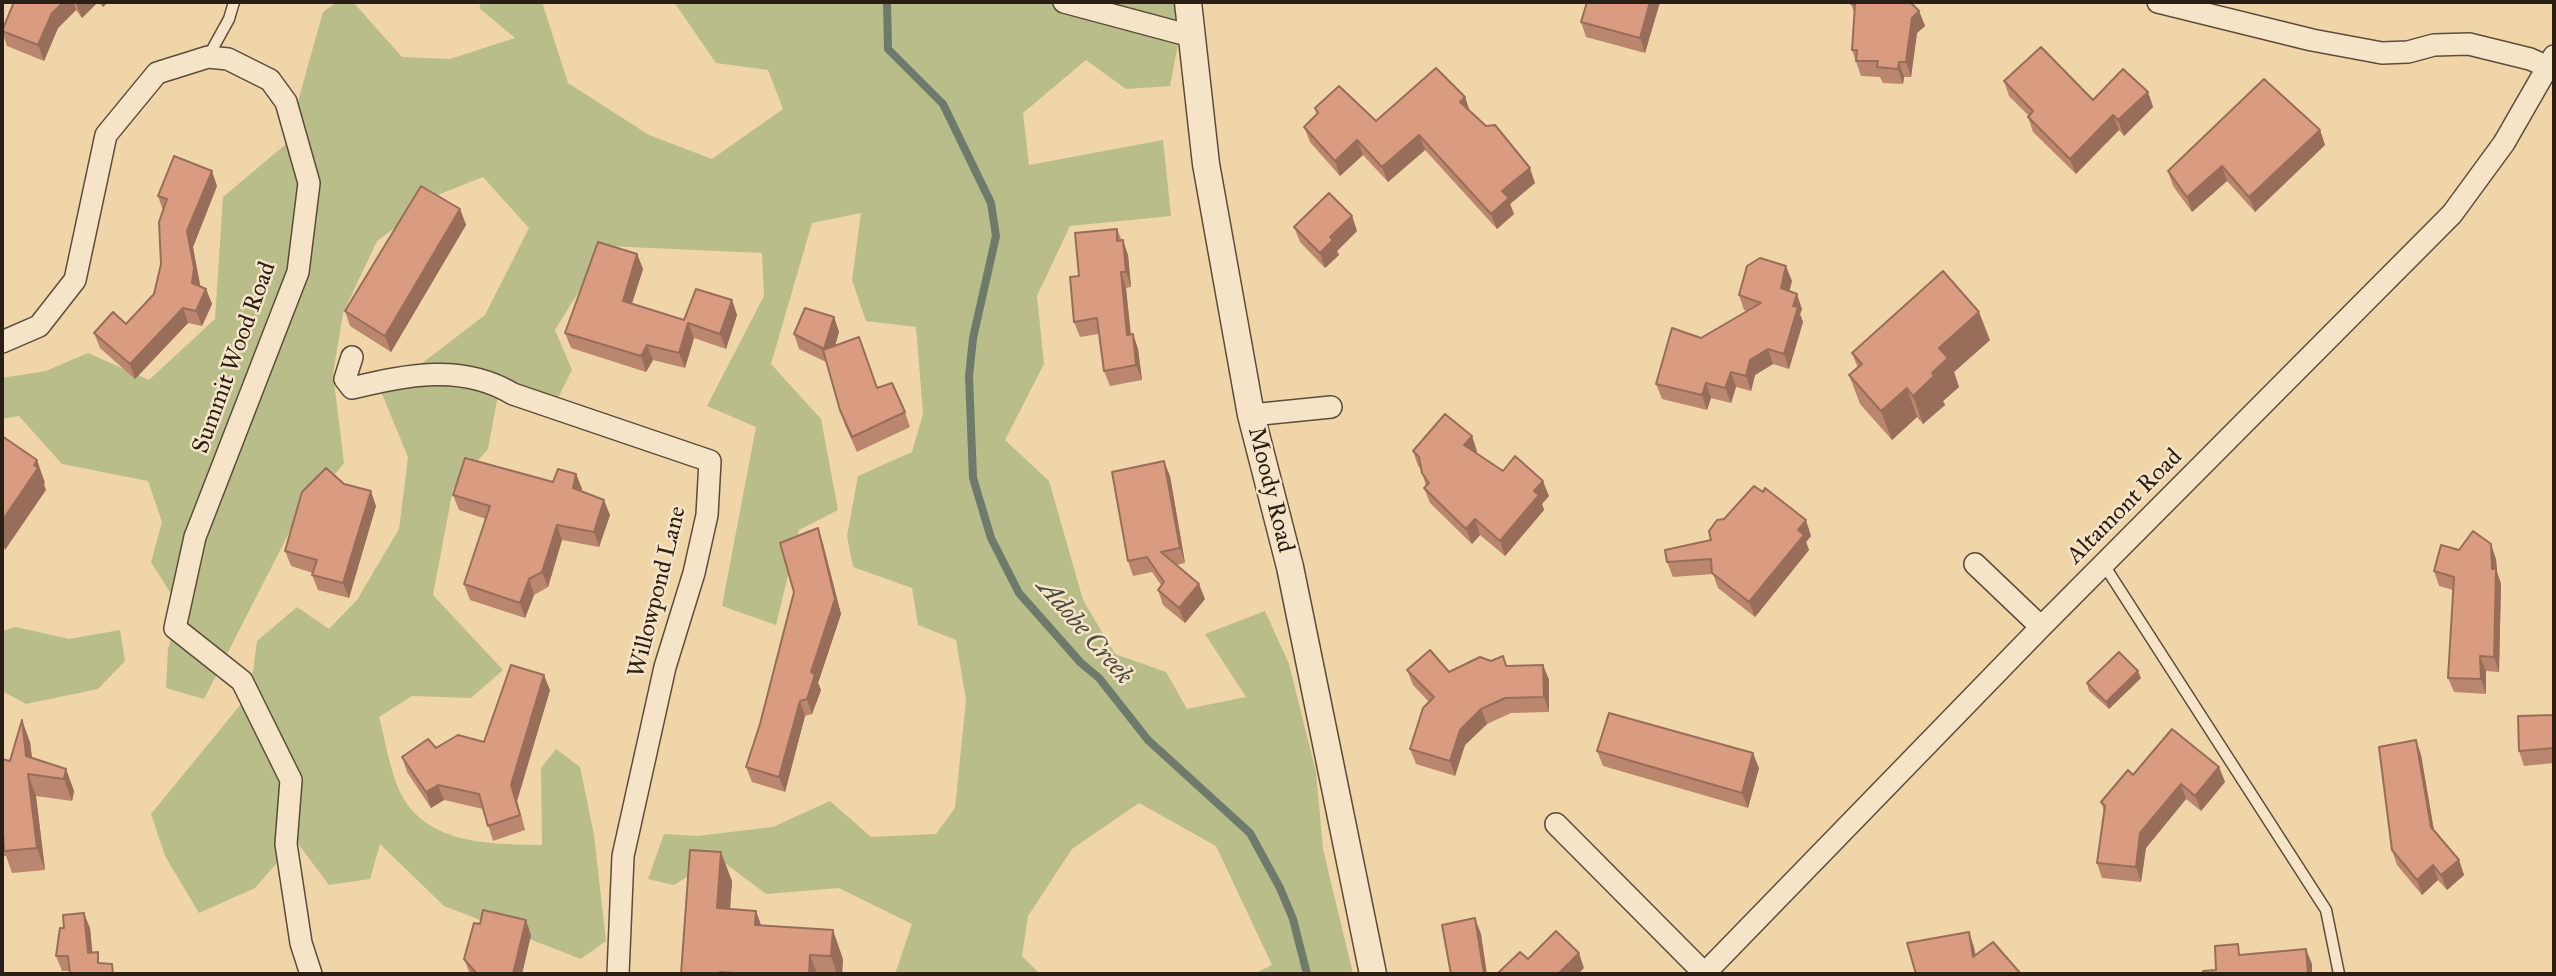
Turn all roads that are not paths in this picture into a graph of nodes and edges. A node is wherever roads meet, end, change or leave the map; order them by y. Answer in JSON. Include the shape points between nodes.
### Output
{"nodes":[{"id":1,"x":234,"y":2,"type":"edge"},
{"id":2,"x":1064,"y":2,"type":"edge"},
{"id":3,"x":1188,"y":2,"type":"edge"},
{"id":4,"x":2158,"y":2,"type":"edge"},
{"id":5,"x":1191,"y":36,"type":"junction"},
{"id":6,"x":208,"y":57,"type":"junction"},
{"id":7,"x":2551,"y":61,"type":"edge"},
{"id":8,"x":2,"y":342,"type":"edge"},
{"id":9,"x":352,"y":357,"type":"dead end"},
{"id":10,"x":1331,"y":407,"type":"dead end"},
{"id":11,"x":1251,"y":415,"type":"junction"},
{"id":12,"x":1975,"y":564,"type":"dead end"},
{"id":13,"x":2104,"y":565,"type":"junction"},
{"id":14,"x":2042,"y":627,"type":"junction"},
{"id":15,"x":1556,"y":824,"type":"dead end"},
{"id":16,"x":311,"y":974,"type":"edge"},
{"id":17,"x":618,"y":974,"type":"edge"},
{"id":18,"x":1374,"y":974,"type":"edge"},
{"id":19,"x":1704,"y":974,"type":"edge"},
{"id":20,"x":2339,"y":974,"type":"edge"}],
"edges":[{"from":1,"to":6,"type":"lane"},
{"from":2,"to":5,"type":"street"},
{"from":3,"to":5,"type":"street","name":"Moody Road"},
{"from":4,"to":7,"type":"street","via":[[2382,53],[2469,44]]},
{"from":5,"to":11,"type":"street","name":"Moody Road","via":[[1206,164]]},
{"from":6,"to":8,"type":"street","via":[[158,73],[106,135],[75,280],[39,326]]},
{"from":6,"to":16,"type":"street","name":"Summit Wood Road","via":[[228,59],[270,80],[286,102],[309,183],[298,272],[195,537],[175,628],[242,681],[291,780],[286,844],[301,943]]},
{"from":7,"to":13,"type":"street","name":"Altamont Road","via":[[2504,144],[2452,214]]},
{"from":9,"to":17,"type":"street","name":"Willowpond Lane","via":[[345,379],[352,388],[403,376],[453,373],[710,461],[707,515],[665,667],[623,856]]},
{"from":10,"to":11,"type":"street"},
{"from":11,"to":18,"type":"street","name":"Moody Road","via":[[1290,567]]},
{"from":12,"to":14,"type":"street"},
{"from":13,"to":14,"type":"street","name":"Altamont Road"},
{"from":13,"to":20,"type":"lane","via":[[2326,910]]},
{"from":14,"to":19,"type":"street","name":"Altamont Road"},
{"from":15,"to":19,"type":"street"}]}
